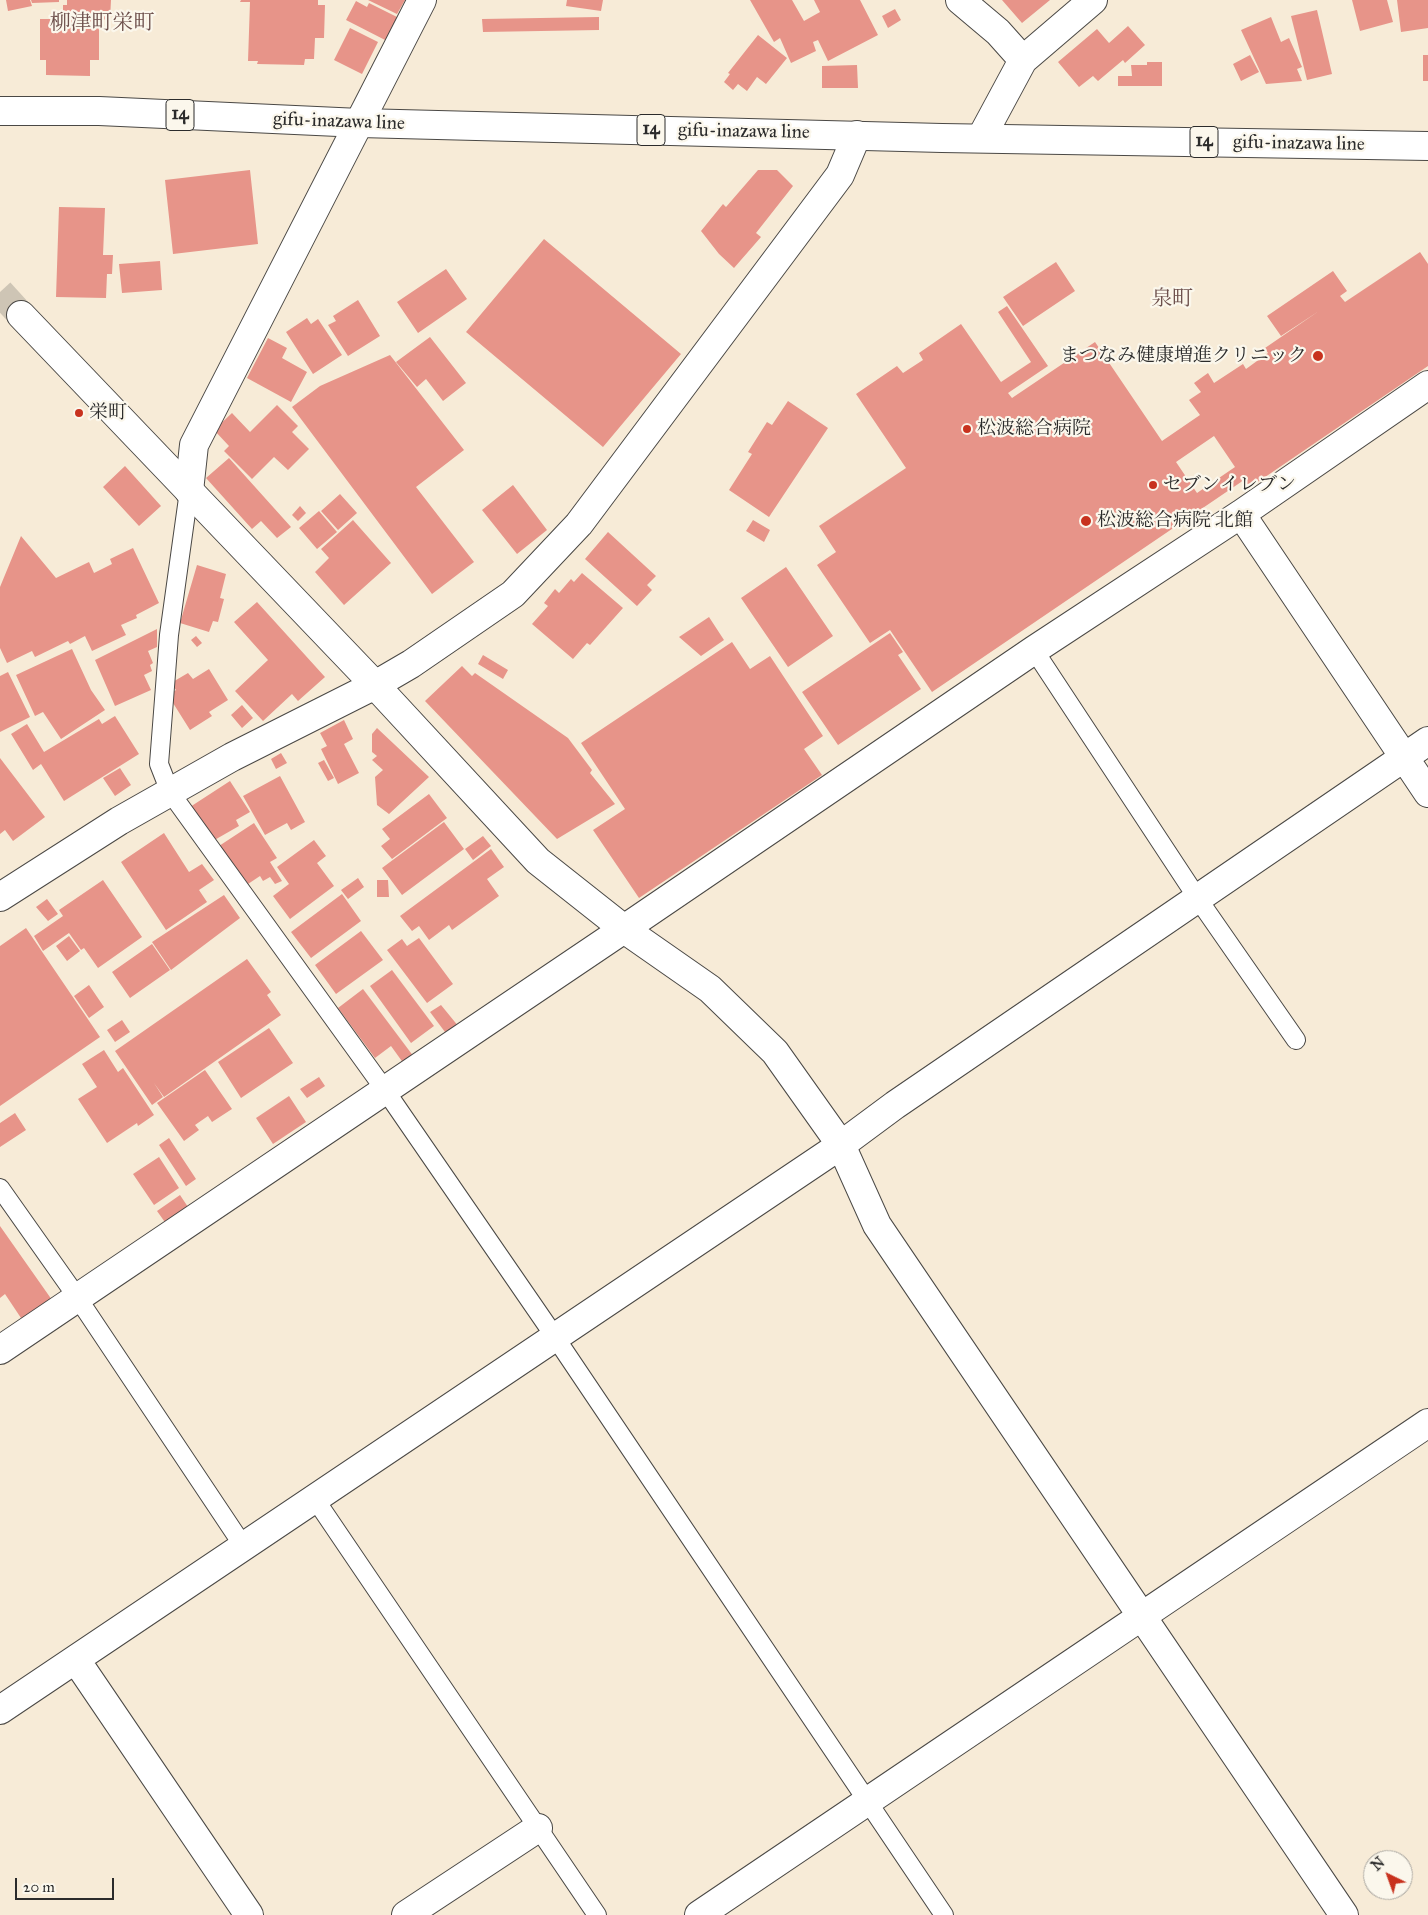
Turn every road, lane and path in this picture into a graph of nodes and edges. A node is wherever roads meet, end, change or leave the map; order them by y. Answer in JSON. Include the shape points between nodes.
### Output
{"nodes":[{"id":1,"x":422,"y":0,"type":"edge"},
{"id":2,"x":960,"y":0,"type":"edge"},
{"id":3,"x":1093,"y":0,"type":"edge"},
{"id":4,"x":1023,"y":60,"type":"junction"},
{"id":5,"x":0,"y":110,"type":"edge"},
{"id":6,"x":360,"y":123,"type":"junction"},
{"id":7,"x":857,"y":135,"type":"junction"},
{"id":8,"x":981,"y":138,"type":"junction"},
{"id":9,"x":1428,"y":146,"type":"edge"},
{"id":10,"x":21,"y":315,"type":"tunnel mouth"},
{"id":11,"x":1428,"y":385,"type":"edge"},
{"id":12,"x":189,"y":492,"type":"junction"},
{"id":13,"x":1241,"y":514,"type":"junction"},
{"id":14,"x":1034,"y":650,"type":"junction"},
{"id":15,"x":375,"y":685,"type":"junction"},
{"id":16,"x":1428,"y":741,"type":"edge"},
{"id":17,"x":1404,"y":758,"type":"junction"},
{"id":18,"x":170,"y":792,"type":"junction"},
{"id":19,"x":1428,"y":794,"type":"edge"},
{"id":20,"x":0,"y":897,"type":"edge"},
{"id":21,"x":1198,"y":898,"type":"junction"},
{"id":22,"x":624,"y":930,"type":"junction"},
{"id":23,"x":1296,"y":1040,"type":"dead end"},
{"id":24,"x":384,"y":1090,"type":"junction"},
{"id":25,"x":841,"y":1145,"type":"junction"},
{"id":26,"x":0,"y":1188,"type":"edge"},
{"id":27,"x":77,"y":1297,"type":"junction"},
{"id":28,"x":555,"y":1337,"type":"junction"},
{"id":29,"x":0,"y":1350,"type":"edge"},
{"id":30,"x":1428,"y":1424,"type":"edge"},
{"id":31,"x":315,"y":1499,"type":"junction"},
{"id":32,"x":244,"y":1547,"type":"junction"},
{"id":33,"x":1142,"y":1616,"type":"junction"},
{"id":34,"x":76,"y":1660,"type":"junction"},
{"id":35,"x":0,"y":1710,"type":"edge"},
{"id":36,"x":866,"y":1801,"type":"junction"},
{"id":37,"x":538,"y":1828,"type":"junction"},
{"id":38,"x":249,"y":1915,"type":"edge"},
{"id":39,"x":406,"y":1915,"type":"edge"},
{"id":40,"x":597,"y":1915,"type":"edge"},
{"id":41,"x":699,"y":1915,"type":"edge"},
{"id":42,"x":944,"y":1915,"type":"edge"},
{"id":43,"x":1344,"y":1915,"type":"edge"}],
"edges":[{"from":1,"to":6,"type":"street"},
{"from":2,"to":4,"type":"street","via":[[998,32]]},
{"from":3,"to":4,"type":"street"},
{"from":4,"to":8,"type":"street"},
{"from":5,"to":6,"type":"street","name":"gifu-inazawa line","number":"14","via":[[99,111]]},
{"from":6,"to":7,"type":"street","name":"gifu-inazawa line","number":"14"},
{"from":6,"to":12,"type":"street","via":[[194,445]]},
{"from":7,"to":8,"type":"street","name":"gifu-inazawa line","number":"14"},
{"from":7,"to":15,"type":"street","via":[[840,175],[579,524],[513,594]]},
{"from":8,"to":9,"type":"street","name":"gifu-inazawa line","number":"14"},
{"from":10,"to":12,"type":"street"},
{"from":11,"to":13,"type":"street"},
{"from":12,"to":15,"type":"street"},
{"from":12,"to":18,"type":"lane","via":[[168,635],[159,764]]},
{"from":13,"to":14,"type":"street"},
{"from":13,"to":17,"type":"street"},
{"from":14,"to":21,"type":"lane"},
{"from":14,"to":22,"type":"street"},
{"from":15,"to":18,"type":"street"},
{"from":15,"to":22,"type":"street","via":[[538,861]]},
{"from":16,"to":17,"type":"street"},
{"from":17,"to":19,"type":"street"},
{"from":17,"to":21,"type":"street"},
{"from":18,"to":20,"type":"street"},
{"from":18,"to":24,"type":"lane"},
{"from":21,"to":23,"type":"lane"},
{"from":21,"to":25,"type":"street"},
{"from":22,"to":24,"type":"street"},
{"from":22,"to":25,"type":"street","via":[[710,989],[775,1052]]},
{"from":24,"to":27,"type":"street"},
{"from":24,"to":28,"type":"lane"},
{"from":25,"to":28,"type":"street"},
{"from":25,"to":33,"type":"street","via":[[877,1225]]},
{"from":26,"to":27,"type":"lane"},
{"from":27,"to":29,"type":"street"},
{"from":27,"to":32,"type":"lane"},
{"from":28,"to":31,"type":"street"},
{"from":28,"to":36,"type":"lane"},
{"from":30,"to":33,"type":"street"},
{"from":31,"to":32,"type":"street"},
{"from":31,"to":37,"type":"lane"},
{"from":32,"to":34,"type":"street"},
{"from":33,"to":36,"type":"street"},
{"from":33,"to":43,"type":"street"},
{"from":34,"to":35,"type":"street"},
{"from":34,"to":38,"type":"street"},
{"from":36,"to":41,"type":"street"},
{"from":36,"to":42,"type":"lane"},
{"from":37,"to":39,"type":"street"},
{"from":37,"to":40,"type":"lane"}]}
